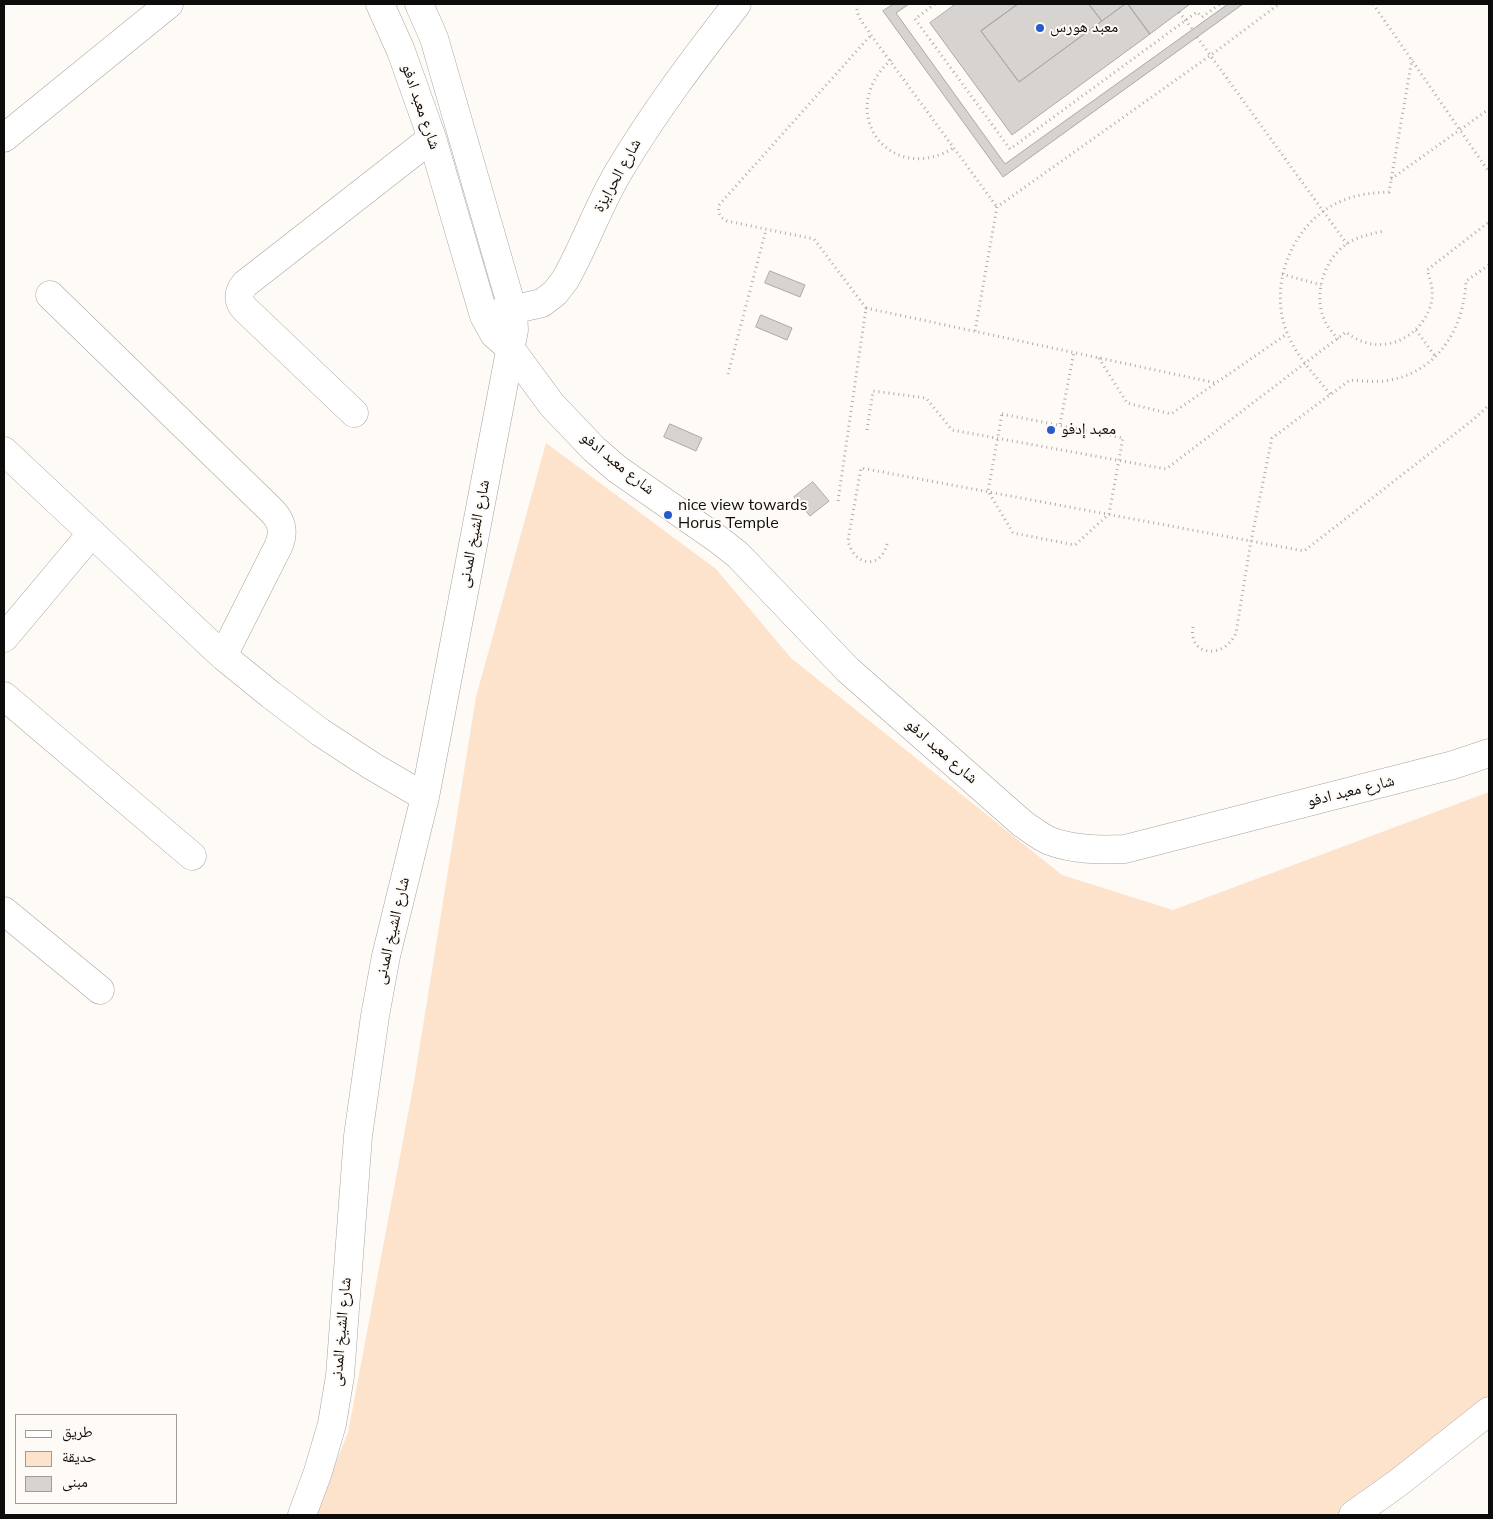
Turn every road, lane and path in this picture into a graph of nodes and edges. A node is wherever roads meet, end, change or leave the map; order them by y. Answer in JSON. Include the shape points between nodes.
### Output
{"nodes":[{"id":1,"x":169,"y":4,"type":"edge"},
{"id":2,"x":380,"y":4,"type":"edge"},
{"id":3,"x":419,"y":4,"type":"edge"},
{"id":4,"x":736,"y":4,"type":"edge"},
{"id":5,"x":857,"y":4,"type":"edge"},
{"id":6,"x":935,"y":4,"type":"edge"},
{"id":7,"x":1220,"y":4,"type":"edge"},
{"id":8,"x":1279,"y":4,"type":"edge"},
{"id":9,"x":1373,"y":4,"type":"edge"},
{"id":10,"x":1179,"y":12,"type":"dead end"},
{"id":11,"x":1186,"y":20,"type":"junction"},
{"id":12,"x":1192,"y":29,"type":"dead end"},
{"id":13,"x":872,"y":35,"type":"junction"},
{"id":14,"x":1197,"y":37,"type":"dead end"},
{"id":15,"x":1210,"y":55,"type":"junction"},
{"id":16,"x":1412,"y":59,"type":"junction"},
{"id":17,"x":891,"y":60,"type":"junction"},
{"id":18,"x":1489,"y":109,"type":"edge"},
{"id":19,"x":1460,"y":129,"type":"junction"},
{"id":20,"x":4,"y":138,"type":"edge"},
{"id":21,"x":432,"y":138,"type":"junction"},
{"id":22,"x":955,"y":147,"type":"junction"},
{"id":23,"x":1489,"y":172,"type":"edge"},
{"id":24,"x":1390,"y":180,"type":"junction"},
{"id":25,"x":997,"y":207,"type":"junction"},
{"id":26,"x":1323,"y":212,"type":"junction"},
{"id":27,"x":1489,"y":222,"type":"edge"},
{"id":28,"x":766,"y":230,"type":"junction"},
{"id":29,"x":1384,"y":231,"type":"dead end"},
{"id":30,"x":1346,"y":244,"type":"junction"},
{"id":31,"x":1489,"y":265,"type":"edge"},
{"id":32,"x":1282,"y":274,"type":"junction"},
{"id":33,"x":1321,"y":285,"type":"junction"},
{"id":34,"x":50,"y":295,"type":"dead end"},
{"id":35,"x":866,"y":308,"type":"junction"},
{"id":36,"x":513,"y":311,"type":"junction"},
{"id":37,"x":484,"y":316,"type":"junction"},
{"id":38,"x":1416,"y":330,"type":"junction"},
{"id":39,"x":975,"y":331,"type":"junction"},
{"id":40,"x":1287,"y":334,"type":"junction"},
{"id":41,"x":1338,"y":339,"type":"junction"},
{"id":42,"x":510,"y":348,"type":"junction"},
{"id":43,"x":1074,"y":352,"type":"junction"},
{"id":44,"x":1435,"y":356,"type":"junction"},
{"id":45,"x":1098,"y":358,"type":"junction"},
{"id":46,"x":1306,"y":363,"type":"junction"},
{"id":47,"x":728,"y":374,"type":"dead end"},
{"id":48,"x":1216,"y":383,"type":"junction"},
{"id":49,"x":1330,"y":394,"type":"junction"},
{"id":50,"x":1489,"y":405,"type":"edge"},
{"id":51,"x":354,"y":413,"type":"dead end"},
{"id":52,"x":1060,"y":424,"type":"junction"},
{"id":53,"x":867,"y":430,"type":"dead end"},
{"id":54,"x":997,"y":438,"type":"junction"},
{"id":55,"x":4,"y":451,"type":"edge"},
{"id":56,"x":1119,"y":461,"type":"junction"},
{"id":57,"x":988,"y":491,"type":"junction"},
{"id":58,"x":838,"y":501,"type":"dead end"},
{"id":59,"x":1109,"y":514,"type":"junction"},
{"id":60,"x":92,"y":533,"type":"junction"},
{"id":61,"x":1251,"y":541,"type":"junction"},
{"id":62,"x":888,"y":544,"type":"dead end"},
{"id":63,"x":1193,"y":627,"type":"dead end"},
{"id":64,"x":4,"y":638,"type":"edge"},
{"id":65,"x":223,"y":656,"type":"junction"},
{"id":66,"x":4,"y":696,"type":"edge"},
{"id":67,"x":1489,"y":753,"type":"edge"},
{"id":68,"x":425,"y":797,"type":"junction"},
{"id":69,"x":192,"y":856,"type":"dead end"},
{"id":70,"x":4,"y":911,"type":"edge"},
{"id":71,"x":100,"y":990,"type":"dead end"},
{"id":72,"x":1489,"y":1411,"type":"edge"},
{"id":73,"x":302,"y":1515,"type":"edge"},
{"id":74,"x":1353,"y":1515,"type":"edge"}],
"edges":[{"from":1,"to":20,"type":"street"},
{"from":2,"to":21,"type":"street","name":"شارع معبد ادفو","via":[[401,51]]},
{"from":3,"to":36,"type":"street","name":"شارع معبد ادفو","via":[[434,38]]},
{"from":4,"to":36,"type":"street","name":"شارع الحرايزة","via":[[645,129],[618,173],[565,280],[542,303]]},
{"from":5,"to":13,"type":"path","via":[[858,16]]},
{"from":6,"to":11,"type":"path","via":[[915,19],[1010,149]]},
{"from":7,"to":11,"type":"path","via":[[1202,17],[1197,12]]},
{"from":8,"to":15,"type":"path"},
{"from":9,"to":16,"type":"path"},
{"from":10,"to":11,"type":"path"},
{"from":11,"to":12,"type":"path"},
{"from":13,"to":17,"type":"path"},
{"from":13,"to":28,"type":"path","via":[[719,205],[718,211],[723,219]]},
{"from":14,"to":15,"type":"path"},
{"from":15,"to":25,"type":"path"},
{"from":15,"to":26,"type":"path"},
{"from":16,"to":19,"type":"path"},
{"from":16,"to":24,"type":"path"},
{"from":17,"to":22,"type":"path"},
{"from":17,"to":22,"type":"path","via":[[880,70],[867,96],[870,125],[877,138],[900,156],[914,159],[929,159]]},
{"from":18,"to":19,"type":"path"},
{"from":19,"to":23,"type":"path"},
{"from":19,"to":24,"type":"path"},
{"from":21,"to":37,"type":"street","name":"شارع معبد ادفو"},
{"from":21,"to":51,"type":"street","via":[[244,284],[239,294],[241,305]]},
{"from":22,"to":25,"type":"path"},
{"from":24,"to":26,"type":"path","via":[[1389,192],[1368,193],[1343,200]]},
{"from":25,"to":39,"type":"path"},
{"from":26,"to":30,"type":"path"},
{"from":26,"to":32,"type":"path","via":[[1300,234]]},
{"from":27,"to":38,"type":"path","via":[[1427,270],[1432,285],[1431,302],[1426,317]]},
{"from":28,"to":35,"type":"path","via":[[814,239]]},
{"from":28,"to":47,"type":"path"},
{"from":29,"to":30,"type":"path","via":[[1364,235]]},
{"from":30,"to":33,"type":"path","via":[[1334,255]]},
{"from":31,"to":44,"type":"path","via":[[1466,282],[1462,315]]},
{"from":32,"to":33,"type":"path"},
{"from":32,"to":40,"type":"path","via":[[1280,299]]},
{"from":33,"to":41,"type":"path","via":[[1320,304],[1326,322]]},
{"from":34,"to":65,"type":"street","via":[[281,523],[282,539]]},
{"from":35,"to":39,"type":"path"},
{"from":35,"to":58,"type":"path"},
{"from":36,"to":37,"type":"street","name":"شارع الحرايزة"},
{"from":36,"to":42,"type":"street","name":"شارع معبد ادفو","via":[[514,330]]},
{"from":37,"to":42,"type":"street","name":"شارع معبد ادفو","via":[[494,334]]},
{"from":38,"to":41,"type":"path","via":[[1389,344],[1359,341],[1346,332]]},
{"from":38,"to":44,"type":"path"},
{"from":39,"to":43,"type":"path"},
{"from":40,"to":46,"type":"path"},
{"from":40,"to":48,"type":"path"},
{"from":41,"to":46,"type":"path"},
{"from":42,"to":67,"type":"street","name":"شارع معبد ادفو","via":[[552,405],[594,449],[738,555],[848,670],[1023,824],[1049,840],[1069,847],[1125,849]]},
{"from":42,"to":68,"type":"street","name":"شارع الشيخ المدنى"},
{"from":43,"to":45,"type":"path"},
{"from":43,"to":52,"type":"path"},
{"from":44,"to":49,"type":"path","via":[[1404,376],[1386,381],[1350,380]]},
{"from":45,"to":48,"type":"path"},
{"from":45,"to":48,"type":"path","via":[[1127,403],[1171,414]]},
{"from":46,"to":49,"type":"path"},
{"from":46,"to":56,"type":"path","via":[[1166,470]]},
{"from":49,"to":61,"type":"path","via":[[1272,438]]},
{"from":50,"to":61,"type":"path","via":[[1304,551]]},
{"from":52,"to":54,"type":"path","via":[[1002,414]]},
{"from":52,"to":56,"type":"path","via":[[1123,438]]},
{"from":53,"to":54,"type":"path","via":[[873,391],[926,398],[952,430]]},
{"from":54,"to":56,"type":"path"},
{"from":54,"to":57,"type":"path"},
{"from":55,"to":60,"type":"street"},
{"from":56,"to":59,"type":"path"},
{"from":57,"to":59,"type":"path"},
{"from":57,"to":59,"type":"path","via":[[1013,533],[1022,535],[1075,545]]},
{"from":57,"to":62,"type":"path","via":[[861,468],[848,540],[850,548],[859,559],[867,562],[880,558]]},
{"from":59,"to":61,"type":"path"},
{"from":60,"to":64,"type":"street"},
{"from":60,"to":65,"type":"street"},
{"from":61,"to":63,"type":"path","via":[[1232,641],[1225,648],[1210,651],[1195,643]]},
{"from":65,"to":68,"type":"street","via":[[320,732]]},
{"from":66,"to":69,"type":"street"},
{"from":68,"to":73,"type":"street","name":"شارع الشيخ المدنى","via":[[386,956],[365,1076],[353,1188],[340,1376],[329,1434]]},
{"from":70,"to":71,"type":"street"},
{"from":72,"to":74,"type":"street"}]}
